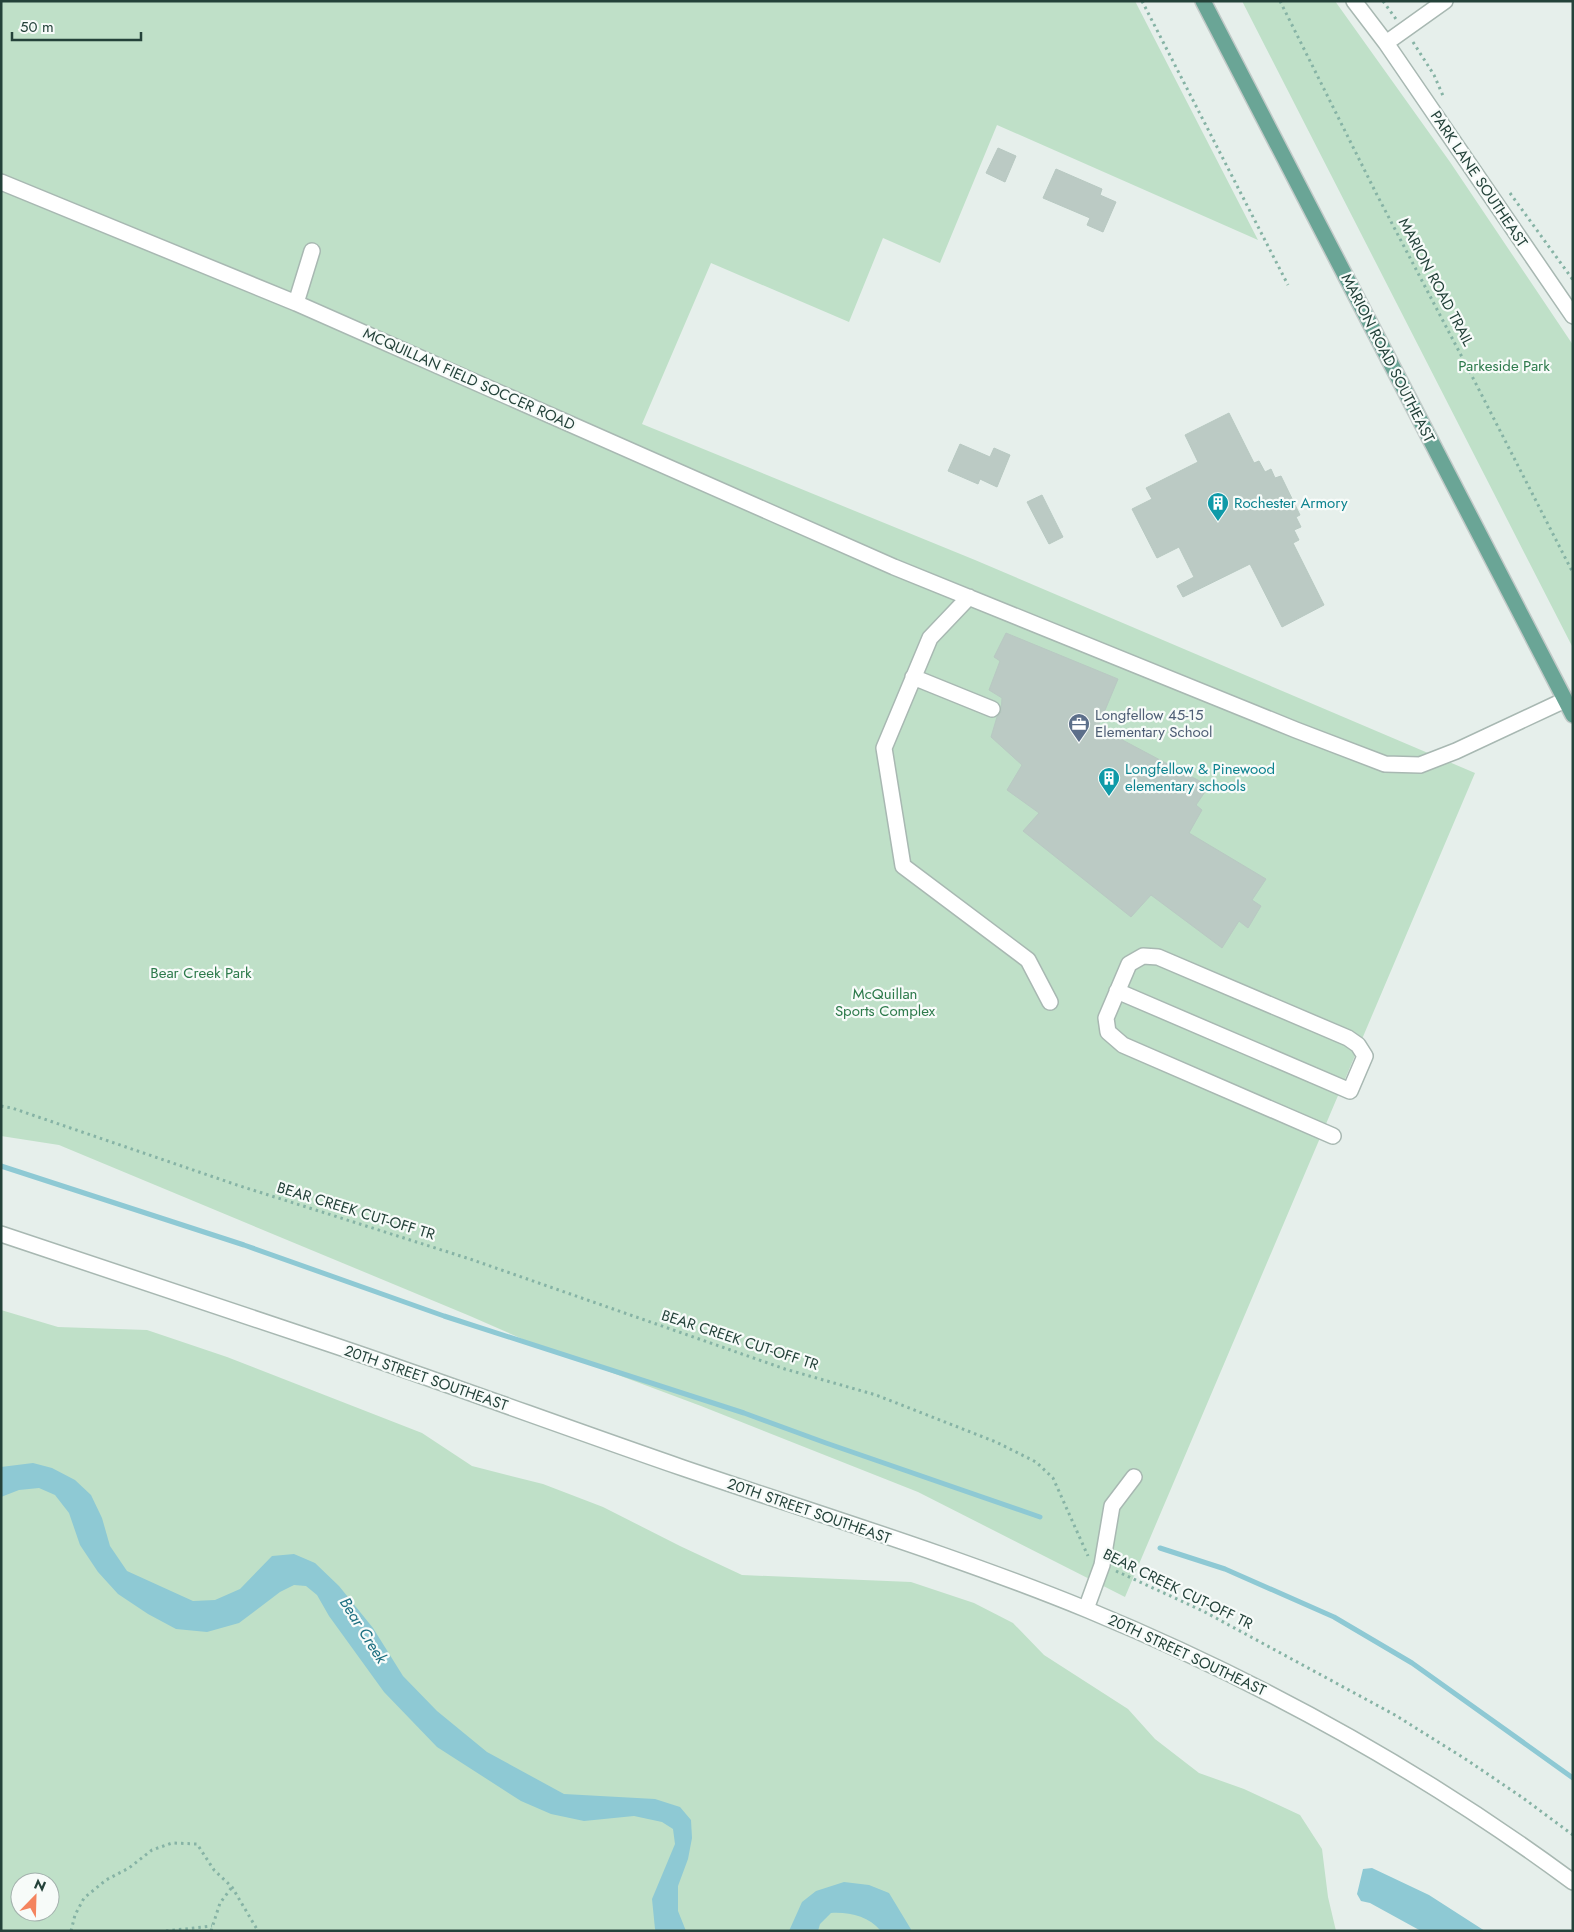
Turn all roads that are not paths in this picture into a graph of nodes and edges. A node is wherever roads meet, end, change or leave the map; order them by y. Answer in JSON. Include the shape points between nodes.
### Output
{"nodes":[{"id":1,"x":1203,"y":1,"type":"edge"},
{"id":2,"x":1354,"y":1,"type":"edge"},
{"id":3,"x":1445,"y":1,"type":"edge"},
{"id":4,"x":1386,"y":43,"type":"junction"},
{"id":5,"x":1,"y":182,"type":"edge"},
{"id":6,"x":312,"y":251,"type":"dead end"},
{"id":7,"x":296,"y":303,"type":"junction"},
{"id":8,"x":1573,"y":316,"type":"edge"},
{"id":9,"x":969,"y":597,"type":"junction"},
{"id":10,"x":913,"y":678,"type":"junction"},
{"id":11,"x":1566,"y":700,"type":"junction"},
{"id":12,"x":992,"y":709,"type":"dead end"},
{"id":13,"x":1573,"y":715,"type":"edge"},
{"id":14,"x":1117,"y":991,"type":"junction"},
{"id":15,"x":1050,"y":1002,"type":"dead end"},
{"id":16,"x":1333,"y":1136,"type":"dead end"},
{"id":17,"x":1,"y":1234,"type":"edge"},
{"id":18,"x":1134,"y":1477,"type":"dead end"},
{"id":19,"x":1086,"y":1609,"type":"junction"},
{"id":20,"x":1573,"y":1882,"type":"edge"}],
"edges":[{"from":1,"to":11,"type":"main road","name":"MARION ROAD SOUTHEAST"},
{"from":2,"to":4,"type":"street","name":"PARK LANE SOUTHEAST"},
{"from":3,"to":4,"type":"street"},
{"from":4,"to":8,"type":"street","name":"PARK LANE SOUTHEAST"},
{"from":5,"to":7,"type":"street","name":"MCQUILLAN FIELD SOCCER ROAD"},
{"from":6,"to":7,"type":"street"},
{"from":7,"to":9,"type":"street","name":"MCQUILLAN FIELD SOCCER ROAD"},
{"from":9,"to":10,"type":"street","via":[[930,638]]},
{"from":9,"to":11,"type":"street","name":"MCQUILLAN FIELD SOCCER ROAD","via":[[1385,764],[1420,766]]},
{"from":10,"to":12,"type":"street"},
{"from":10,"to":15,"type":"street","via":[[884,748],[903,866],[1028,960]]},
{"from":11,"to":13,"type":"main road","name":"MARION ROAD SOUTHEAST"},
{"from":14,"to":14,"type":"street","via":[[1350,1092],[1365,1056],[1358,1044],[1348,1038],[1158,957],[1143,956],[1128,964]]},
{"from":14,"to":16,"type":"street","via":[[1106,1018],[1108,1032],[1123,1045]]},
{"from":17,"to":19,"type":"street","name":"20TH STREET SOUTHEAST","via":[[329,1343]]},
{"from":18,"to":19,"type":"street","via":[[1112,1506],[1102,1564]]},
{"from":19,"to":20,"type":"street","name":"20TH STREET SOUTHEAST","via":[[1232,1674],[1340,1731],[1450,1797]]}]}
